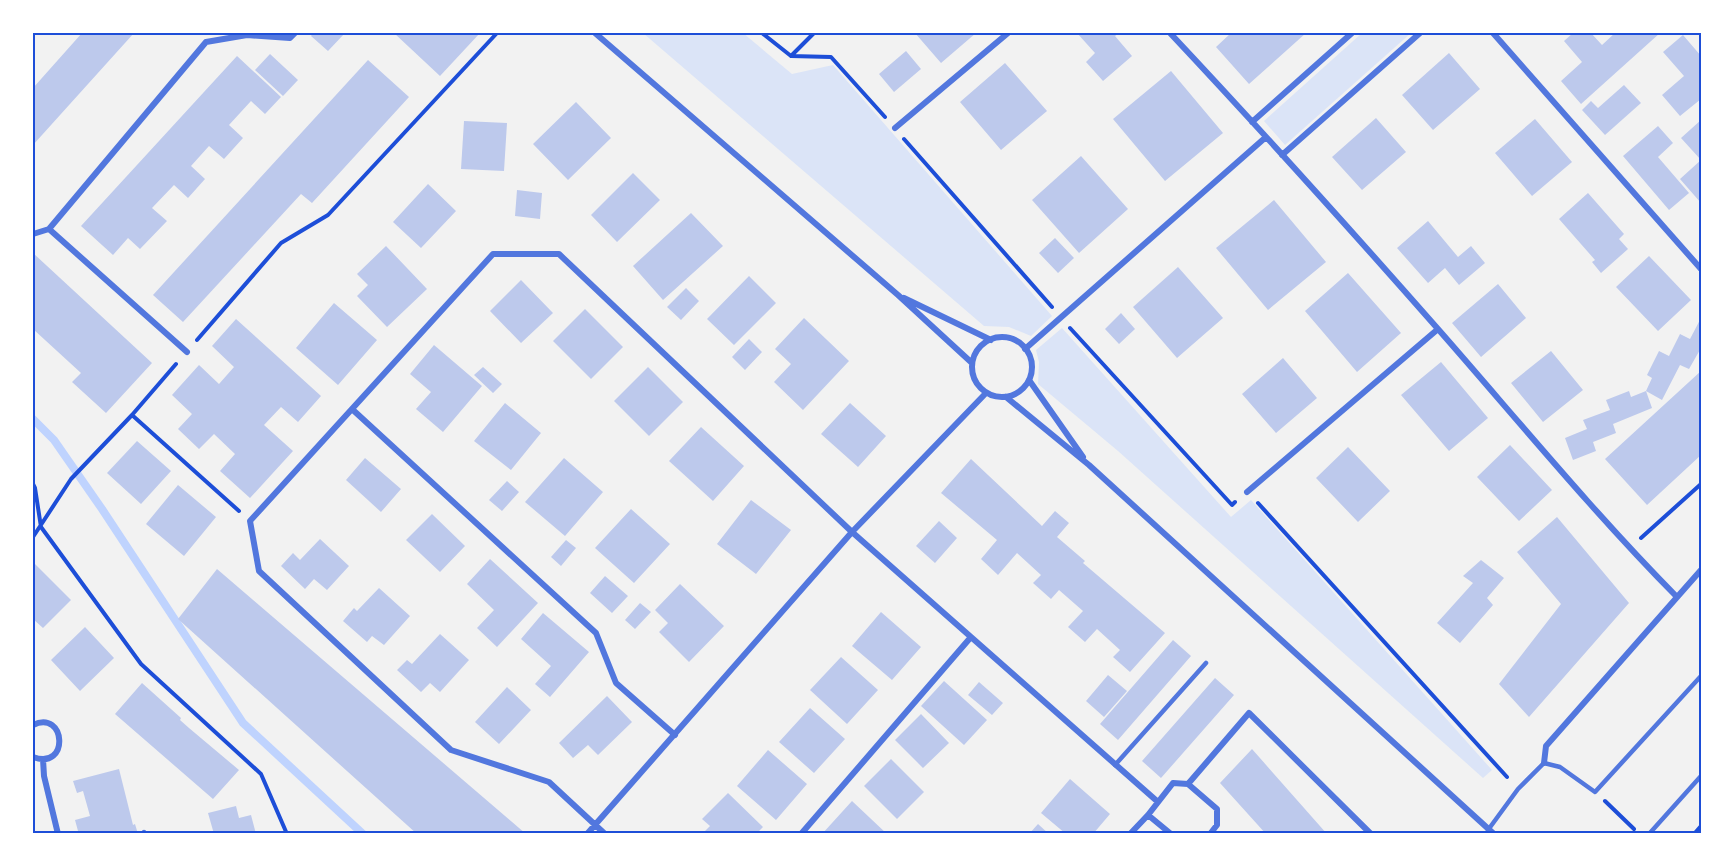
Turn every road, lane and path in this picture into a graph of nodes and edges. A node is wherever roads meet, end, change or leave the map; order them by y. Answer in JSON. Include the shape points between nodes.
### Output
{"nodes":[{"id":1,"x":295,"y":33,"type":"edge"},
{"id":2,"x":497,"y":33,"type":"edge"},
{"id":3,"x":595,"y":33,"type":"edge"},
{"id":4,"x":762,"y":33,"type":"edge"},
{"id":5,"x":814,"y":33,"type":"edge"},
{"id":6,"x":1008,"y":33,"type":"edge"},
{"id":7,"x":1170,"y":33,"type":"edge"},
{"id":8,"x":1352,"y":33,"type":"edge"},
{"id":9,"x":1420,"y":33,"type":"edge"},
{"id":10,"x":1493,"y":33,"type":"edge"},
{"id":11,"x":791,"y":56,"type":"junction"},
{"id":12,"x":1252,"y":122,"type":"junction"},
{"id":13,"x":895,"y":128,"type":"junction"},
{"id":14,"x":1266,"y":136,"type":"junction"},
{"id":15,"x":1282,"y":155,"type":"junction"},
{"id":16,"x":49,"y":229,"type":"junction"},
{"id":17,"x":33,"y":234,"type":"edge"},
{"id":18,"x":1701,"y":269,"type":"edge"},
{"id":19,"x":898,"y":295,"type":"junction"},
{"id":20,"x":1061,"y":318,"type":"junction"},
{"id":21,"x":1438,"y":329,"type":"junction"},
{"id":22,"x":991,"y":340,"type":"junction"},
{"id":23,"x":1025,"y":349,"type":"junction"},
{"id":24,"x":187,"y":352,"type":"junction"},
{"id":25,"x":972,"y":363,"type":"junction"},
{"id":26,"x":1029,"y":380,"type":"junction"},
{"id":27,"x":986,"y":393,"type":"junction"},
{"id":28,"x":1006,"y":397,"type":"junction"},
{"id":29,"x":353,"y":410,"type":"junction"},
{"id":30,"x":132,"y":415,"type":"junction"},
{"id":31,"x":1089,"y":465,"type":"junction"},
{"id":32,"x":33,"y":484,"type":"edge"},
{"id":33,"x":1701,"y":484,"type":"edge"},
{"id":34,"x":1247,"y":492,"type":"junction"},
{"id":35,"x":250,"y":521,"type":"junction"},
{"id":36,"x":41,"y":527,"type":"junction"},
{"id":37,"x":852,"y":532,"type":"junction"},
{"id":38,"x":33,"y":537,"type":"edge"},
{"id":39,"x":1629,"y":549,"type":"junction"},
{"id":40,"x":1701,"y":570,"type":"edge"},
{"id":41,"x":1677,"y":597,"type":"junction"},
{"id":42,"x":971,"y":637,"type":"junction"},
{"id":43,"x":1206,"y":663,"type":"dead end"},
{"id":44,"x":1701,"y":676,"type":"edge"},
{"id":45,"x":33,"y":725,"type":"edge"},
{"id":46,"x":675,"y":735,"type":"junction"},
{"id":47,"x":33,"y":757,"type":"edge"},
{"id":48,"x":43,"y":759,"type":"junction"},
{"id":49,"x":1544,"y":763,"type":"junction"},
{"id":50,"x":1115,"y":765,"type":"junction"},
{"id":51,"x":1701,"y":776,"type":"edge"},
{"id":52,"x":1188,"y":784,"type":"junction"},
{"id":53,"x":1518,"y":789,"type":"junction"},
{"id":54,"x":1595,"y":792,"type":"junction"},
{"id":55,"x":1158,"y":802,"type":"junction"},
{"id":56,"x":1148,"y":815,"type":"junction"},
{"id":57,"x":594,"y":825,"type":"junction"},
{"id":58,"x":1701,"y":826,"type":"edge"},
{"id":59,"x":1491,"y":832,"type":"edge"},
{"id":60,"x":58,"y":834,"type":"edge"},
{"id":61,"x":287,"y":834,"type":"edge"},
{"id":62,"x":587,"y":834,"type":"edge"},
{"id":63,"x":605,"y":834,"type":"edge"},
{"id":64,"x":801,"y":834,"type":"edge"},
{"id":65,"x":1130,"y":834,"type":"edge"},
{"id":66,"x":1171,"y":834,"type":"edge"},
{"id":67,"x":1210,"y":834,"type":"edge"},
{"id":68,"x":1371,"y":834,"type":"edge"},
{"id":69,"x":1639,"y":834,"type":"edge"},
{"id":70,"x":1649,"y":834,"type":"edge"},
{"id":71,"x":1694,"y":834,"type":"edge"}],
"edges":[{"from":1,"to":16,"type":"street","via":[[290,39],[247,35],[206,42]]},
{"from":2,"to":24,"type":"path","via":[[328,215],[281,243]]},
{"from":3,"to":19,"type":"street"},
{"from":4,"to":11,"type":"path"},
{"from":5,"to":11,"type":"path"},
{"from":6,"to":13,"type":"street"},
{"from":7,"to":12,"type":"street"},
{"from":8,"to":12,"type":"street"},
{"from":9,"to":15,"type":"street"},
{"from":10,"to":18,"type":"street"},
{"from":11,"to":13,"type":"path","via":[[831,57]]},
{"from":12,"to":14,"type":"street"},
{"from":13,"to":20,"type":"path"},
{"from":14,"to":15,"type":"street"},
{"from":14,"to":20,"type":"street"},
{"from":15,"to":21,"type":"street"},
{"from":16,"to":17,"type":"street"},
{"from":16,"to":24,"type":"street"},
{"from":19,"to":22,"type":"street"},
{"from":19,"to":25,"type":"street"},
{"from":20,"to":23,"type":"street"},
{"from":20,"to":34,"type":"path","via":[[1232,505]]},
{"from":21,"to":34,"type":"street"},
{"from":21,"to":39,"type":"street"},
{"from":22,"to":23,"type":"street","via":[[1008,338]]},
{"from":22,"to":25,"type":"street","via":[[975,353]]},
{"from":23,"to":26,"type":"street","via":[[1030,359]]},
{"from":24,"to":30,"type":"path"},
{"from":25,"to":27,"type":"street","via":[[978,386]]},
{"from":26,"to":28,"type":"street"},
{"from":26,"to":31,"type":"street"},
{"from":27,"to":28,"type":"street"},
{"from":27,"to":37,"type":"street"},
{"from":28,"to":31,"type":"street"},
{"from":29,"to":35,"type":"street"},
{"from":29,"to":37,"type":"street","via":[[493,254],[559,254]]},
{"from":29,"to":46,"type":"street","via":[[596,633],[616,683]]},
{"from":30,"to":35,"type":"path"},
{"from":30,"to":36,"type":"path","via":[[71,479]]},
{"from":31,"to":59,"type":"street"},
{"from":32,"to":36,"type":"path"},
{"from":33,"to":39,"type":"path"},
{"from":34,"to":53,"type":"path"},
{"from":35,"to":57,"type":"street","via":[[259,571],[451,750],[549,782]]},
{"from":36,"to":38,"type":"path"},
{"from":36,"to":61,"type":"path","via":[[141,664],[261,774]]},
{"from":37,"to":42,"type":"street"},
{"from":37,"to":46,"type":"street"},
{"from":39,"to":41,"type":"street"},
{"from":40,"to":41,"type":"street"},
{"from":41,"to":49,"type":"street","via":[[1546,746]]},
{"from":42,"to":50,"type":"street"},
{"from":42,"to":64,"type":"street"},
{"from":43,"to":50,"type":"lane"},
{"from":44,"to":54,"type":"lane"},
{"from":45,"to":48,"type":"street","via":[[52,726],[60,739],[56,753]]},
{"from":46,"to":57,"type":"street"},
{"from":47,"to":48,"type":"street"},
{"from":48,"to":60,"type":"street"},
{"from":49,"to":53,"type":"lane"},
{"from":49,"to":54,"type":"lane","via":[[1560,767]]},
{"from":50,"to":55,"type":"street"},
{"from":51,"to":70,"type":"lane"},
{"from":52,"to":55,"type":"street","via":[[1173,783]]},
{"from":52,"to":67,"type":"street","via":[[1217,809],[1217,825]]},
{"from":52,"to":68,"type":"street","via":[[1249,713]]},
{"from":53,"to":59,"type":"lane"},
{"from":54,"to":69,"type":"path"},
{"from":55,"to":56,"type":"street"},
{"from":56,"to":65,"type":"street"},
{"from":56,"to":66,"type":"street"},
{"from":57,"to":62,"type":"street"},
{"from":57,"to":63,"type":"street"},
{"from":58,"to":71,"type":"path"}]}
